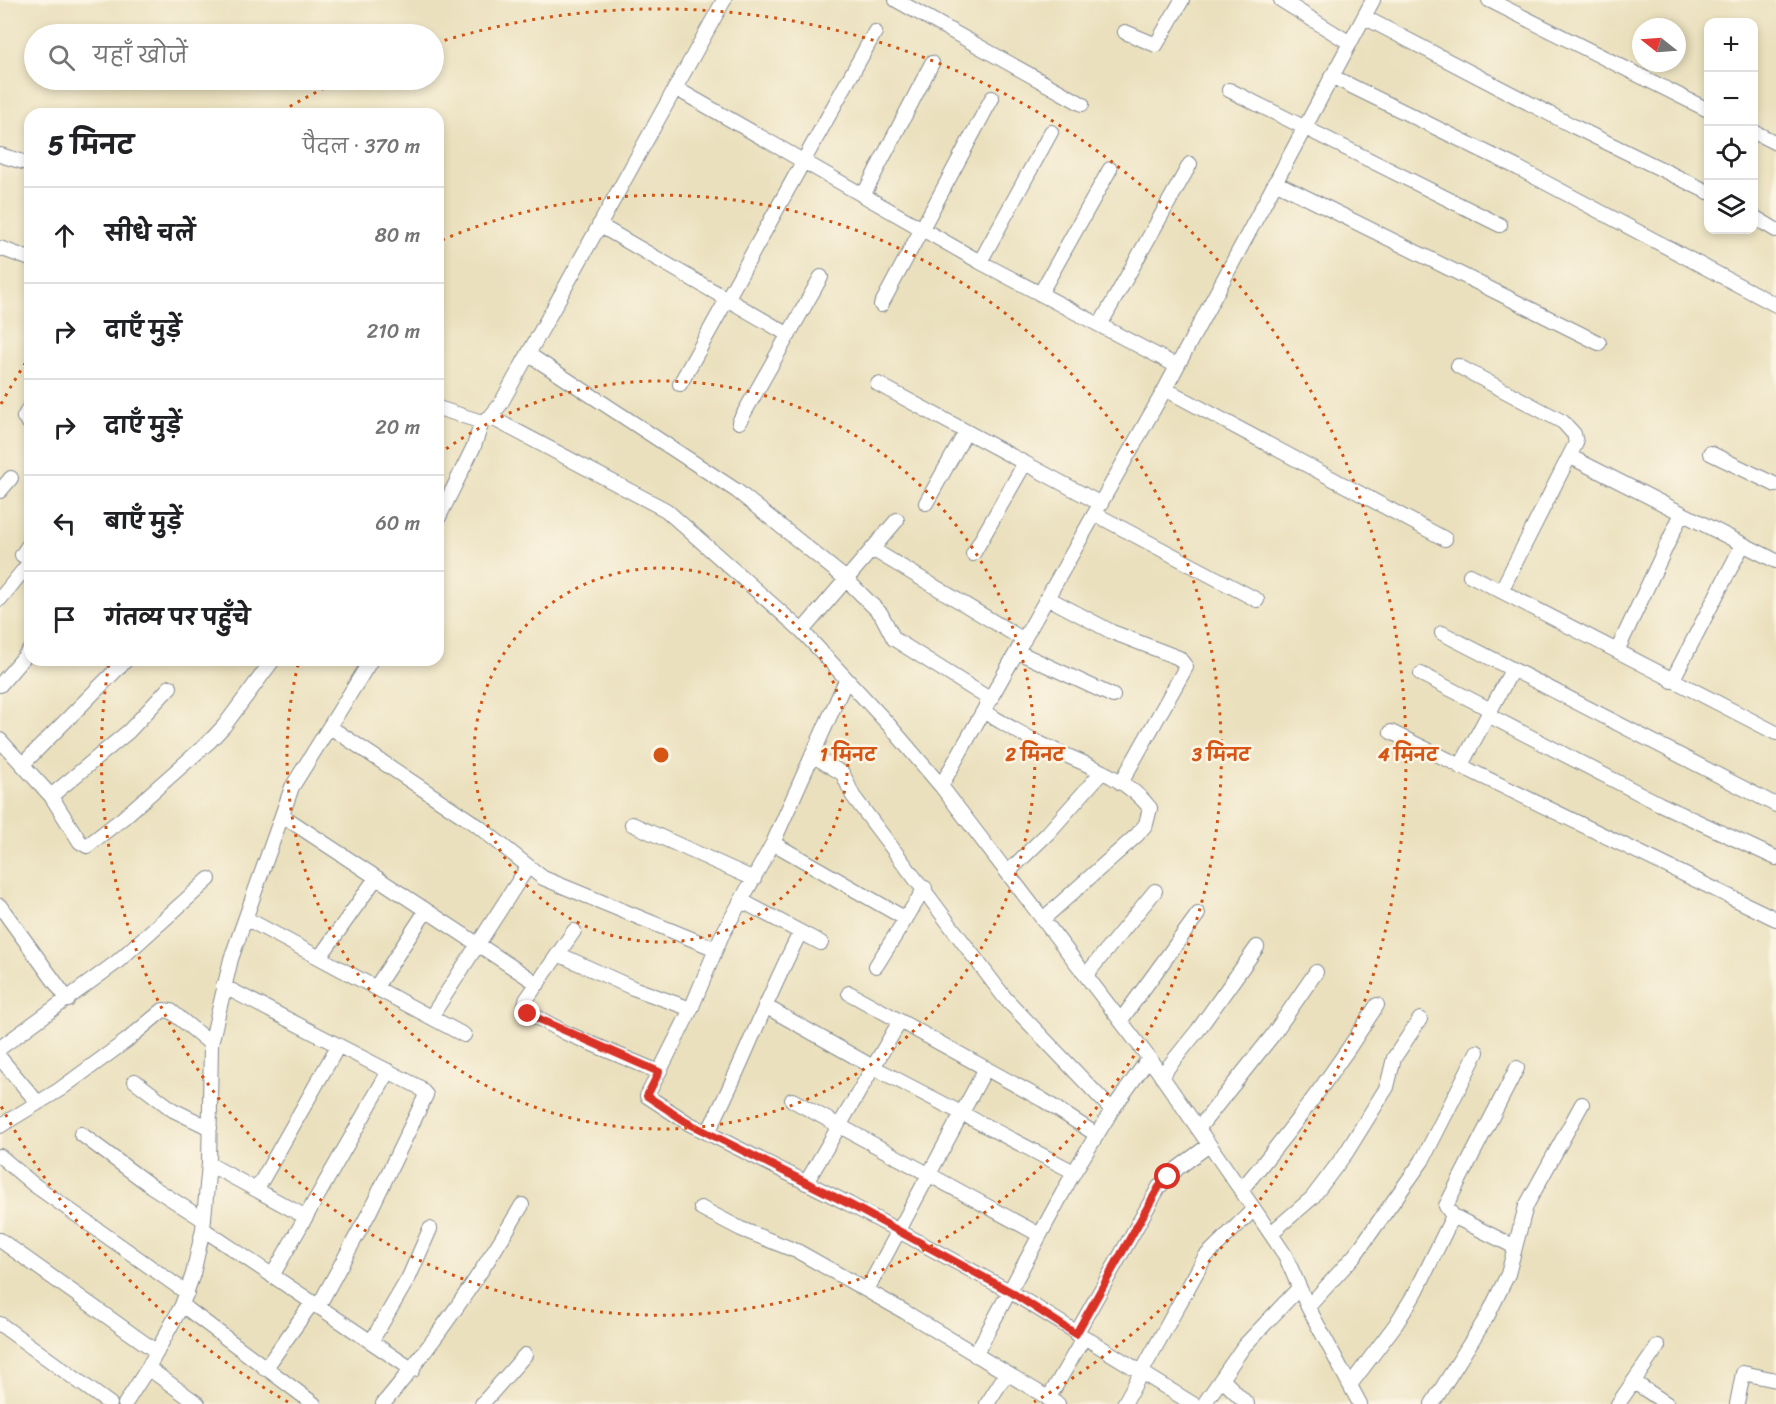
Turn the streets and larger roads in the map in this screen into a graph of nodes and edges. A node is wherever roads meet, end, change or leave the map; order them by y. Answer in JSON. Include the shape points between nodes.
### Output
{"nodes":[{"id":1,"x":724,"y":0,"type":"edge"},
{"id":2,"x":896,"y":0,"type":"edge"},
{"id":3,"x":1182,"y":0,"type":"edge"},
{"id":4,"x":1281,"y":0,"type":"edge"},
{"id":5,"x":1373,"y":0,"type":"edge"},
{"id":6,"x":1489,"y":0,"type":"edge"},
{"id":7,"x":1364,"y":17,"type":"junction"},
{"id":8,"x":875,"y":32,"type":"dead end"},
{"id":9,"x":1125,"y":32,"type":"dead end"},
{"id":10,"x":1350,"y":43,"type":"junction"},
{"id":11,"x":932,"y":63,"type":"dead end"},
{"id":12,"x":1332,"y":76,"type":"junction"},
{"id":13,"x":675,"y":88,"type":"junction"},
{"id":14,"x":1230,"y":90,"type":"dead end"},
{"id":15,"x":992,"y":98,"type":"dead end"},
{"id":16,"x":1082,"y":104,"type":"dead end"},
{"id":17,"x":1704,"y":108,"type":"edge"},
{"id":18,"x":1303,"y":128,"type":"junction"},
{"id":19,"x":1051,"y":132,"type":"dead end"},
{"id":20,"x":1758,"y":134,"type":"edge"},
{"id":21,"x":1776,"y":143,"type":"edge"},
{"id":22,"x":0,"y":155,"type":"edge"},
{"id":23,"x":24,"y":162,"type":"edge"},
{"id":24,"x":802,"y":162,"type":"junction"},
{"id":25,"x":1190,"y":164,"type":"dead end"},
{"id":26,"x":1110,"y":169,"type":"dead end"},
{"id":27,"x":1275,"y":182,"type":"junction"},
{"id":28,"x":1704,"y":190,"type":"edge"},
{"id":29,"x":863,"y":196,"type":"junction"},
{"id":30,"x":1758,"y":219,"type":"edge"},
{"id":31,"x":600,"y":225,"type":"junction"},
{"id":32,"x":1500,"y":225,"type":"dead end"},
{"id":33,"x":922,"y":229,"type":"junction"},
{"id":34,"x":1776,"y":230,"type":"edge"},
{"id":35,"x":0,"y":248,"type":"edge"},
{"id":36,"x":24,"y":257,"type":"edge"},
{"id":37,"x":980,"y":262,"type":"junction"},
{"id":38,"x":821,"y":277,"type":"dead end"},
{"id":39,"x":1040,"y":294,"type":"junction"},
{"id":40,"x":727,"y":300,"type":"junction"},
{"id":41,"x":1776,"y":305,"type":"edge"},
{"id":42,"x":880,"y":306,"type":"dead end"},
{"id":43,"x":1100,"y":325,"type":"junction"},
{"id":44,"x":789,"y":335,"type":"junction"},
{"id":45,"x":1599,"y":343,"type":"dead end"},
{"id":46,"x":528,"y":354,"type":"junction"},
{"id":47,"x":1177,"y":366,"type":"junction"},
{"id":48,"x":1458,"y":366,"type":"dead end"},
{"id":49,"x":680,"y":384,"type":"dead end"},
{"id":50,"x":878,"y":384,"type":"dead end"},
{"id":51,"x":1165,"y":389,"type":"junction"},
{"id":52,"x":444,"y":409,"type":"edge"},
{"id":53,"x":486,"y":419,"type":"junction"},
{"id":54,"x":739,"y":422,"type":"dead end"},
{"id":55,"x":966,"y":432,"type":"junction"},
{"id":56,"x":1710,"y":453,"type":"dead end"},
{"id":57,"x":1571,"y":457,"type":"junction"},
{"id":58,"x":1025,"y":463,"type":"junction"},
{"id":59,"x":11,"y":478,"type":"dead end"},
{"id":60,"x":1776,"y":485,"type":"edge"},
{"id":61,"x":0,"y":491,"type":"edge"},
{"id":62,"x":926,"y":503,"type":"dead end"},
{"id":63,"x":444,"y":506,"type":"edge"},
{"id":64,"x":1098,"y":509,"type":"junction"},
{"id":65,"x":1682,"y":513,"type":"junction"},
{"id":66,"x":897,"y":520,"type":"dead end"},
{"id":67,"x":1445,"y":539,"type":"dead end"},
{"id":68,"x":1743,"y":544,"type":"junction"},
{"id":69,"x":872,"y":549,"type":"junction"},
{"id":70,"x":973,"y":554,"type":"dead end"},
{"id":71,"x":1776,"y":561,"type":"edge"},
{"id":72,"x":24,"y":569,"type":"edge"},
{"id":73,"x":1470,"y":575,"type":"dead end"},
{"id":74,"x":846,"y":579,"type":"junction"},
{"id":75,"x":1501,"y":591,"type":"junction"},
{"id":76,"x":1048,"y":598,"type":"junction"},
{"id":77,"x":0,"y":599,"type":"edge"},
{"id":78,"x":1257,"y":600,"type":"dead end"},
{"id":79,"x":802,"y":631,"type":"junction"},
{"id":80,"x":1442,"y":633,"type":"dead end"},
{"id":81,"x":1021,"y":646,"type":"junction"},
{"id":82,"x":1617,"y":651,"type":"junction"},
{"id":83,"x":24,"y":657,"type":"edge"},
{"id":84,"x":120,"y":666,"type":"edge"},
{"id":85,"x":269,"y":666,"type":"edge"},
{"id":86,"x":367,"y":666,"type":"edge"},
{"id":87,"x":1512,"y":670,"type":"junction"},
{"id":88,"x":1421,"y":674,"type":"dead end"},
{"id":89,"x":846,"y":680,"type":"junction"},
{"id":90,"x":1672,"y":681,"type":"junction"},
{"id":91,"x":0,"y":685,"type":"edge"},
{"id":92,"x":170,"y":687,"type":"dead end"},
{"id":93,"x":1113,"y":696,"type":"dead end"},
{"id":94,"x":987,"y":706,"type":"junction"},
{"id":95,"x":1489,"y":713,"type":"junction"},
{"id":96,"x":330,"y":727,"type":"junction"},
{"id":97,"x":1391,"y":732,"type":"dead end"},
{"id":98,"x":1776,"y":733,"type":"edge"},
{"id":99,"x":0,"y":740,"type":"edge"},
{"id":100,"x":812,"y":755,"type":"junction"},
{"id":101,"x":23,"y":764,"type":"junction"},
{"id":102,"x":1460,"y":767,"type":"junction"},
{"id":103,"x":1102,"y":772,"type":"junction"},
{"id":104,"x":1121,"y":783,"type":"junction"},
{"id":105,"x":942,"y":786,"type":"junction"},
{"id":106,"x":51,"y":796,"type":"junction"},
{"id":107,"x":1776,"y":805,"type":"edge"},
{"id":108,"x":283,"y":816,"type":"junction"},
{"id":109,"x":632,"y":824,"type":"dead end"},
{"id":110,"x":773,"y":843,"type":"junction"},
{"id":111,"x":1776,"y":858,"type":"edge"},
{"id":112,"x":527,"y":868,"type":"junction"},
{"id":113,"x":1008,"y":872,"type":"junction"},
{"id":114,"x":376,"y":878,"type":"junction"},
{"id":115,"x":209,"y":879,"type":"dead end"},
{"id":116,"x":754,"y":879,"type":"junction"},
{"id":117,"x":925,"y":888,"type":"junction"},
{"id":118,"x":1155,"y":891,"type":"dead end"},
{"id":119,"x":742,"y":901,"type":"junction"},
{"id":120,"x":0,"y":906,"type":"edge"},
{"id":121,"x":426,"y":911,"type":"junction"},
{"id":122,"x":1197,"y":914,"type":"dead end"},
{"id":123,"x":247,"y":919,"type":"junction"},
{"id":124,"x":906,"y":919,"type":"junction"},
{"id":125,"x":1043,"y":919,"type":"junction"},
{"id":126,"x":1776,"y":919,"type":"edge"},
{"id":127,"x":574,"y":931,"type":"dead end"},
{"id":128,"x":800,"y":933,"type":"junction"},
{"id":129,"x":820,"y":943,"type":"dead end"},
{"id":130,"x":477,"y":944,"type":"junction"},
{"id":131,"x":1257,"y":947,"type":"dead end"},
{"id":132,"x":716,"y":949,"type":"junction"},
{"id":133,"x":558,"y":954,"type":"junction"},
{"id":134,"x":320,"y":957,"type":"junction"},
{"id":135,"x":876,"y":966,"type":"dead end"},
{"id":136,"x":1316,"y":972,"type":"dead end"},
{"id":137,"x":1086,"y":975,"type":"junction"},
{"id":138,"x":538,"y":984,"type":"junction"},
{"id":139,"x":223,"y":986,"type":"junction"},
{"id":140,"x":376,"y":987,"type":"junction"},
{"id":141,"x":849,"y":993,"type":"dead end"},
{"id":142,"x":68,"y":1000,"type":"junction"},
{"id":143,"x":1377,"y":1005,"type":"dead end"},
{"id":144,"x":765,"y":1006,"type":"junction"},
{"id":145,"x":691,"y":1009,"type":"junction"},
{"id":146,"x":430,"y":1017,"type":"junction"},
{"id":147,"x":1420,"y":1019,"type":"dead end"},
{"id":148,"x":1120,"y":1020,"type":"junction"},
{"id":149,"x":900,"y":1021,"type":"junction"},
{"id":150,"x":464,"y":1035,"type":"dead end"},
{"id":151,"x":211,"y":1044,"type":"junction"},
{"id":152,"x":339,"y":1046,"type":"junction"},
{"id":153,"x":0,"y":1048,"type":"edge"},
{"id":154,"x":1478,"y":1052,"type":"dead end"},
{"id":155,"x":0,"y":1058,"type":"edge"},
{"id":156,"x":1149,"y":1058,"type":"junction"},
{"id":157,"x":873,"y":1067,"type":"junction"},
{"id":158,"x":986,"y":1068,"type":"junction"},
{"id":159,"x":1517,"y":1068,"type":"dead end"},
{"id":160,"x":389,"y":1071,"type":"junction"},
{"id":161,"x":659,"y":1072,"type":"junction"},
{"id":162,"x":1161,"y":1076,"type":"junction"},
{"id":163,"x":135,"y":1081,"type":"dead end"},
{"id":164,"x":792,"y":1100,"type":"dead end"},
{"id":165,"x":38,"y":1103,"type":"junction"},
{"id":166,"x":1582,"y":1104,"type":"dead end"},
{"id":167,"x":1112,"y":1110,"type":"junction"},
{"id":168,"x":961,"y":1113,"type":"junction"},
{"id":169,"x":841,"y":1125,"type":"junction"},
{"id":170,"x":0,"y":1126,"type":"edge"},
{"id":171,"x":210,"y":1128,"type":"junction"},
{"id":172,"x":1198,"y":1129,"type":"junction"},
{"id":173,"x":708,"y":1132,"type":"junction"},
{"id":174,"x":81,"y":1134,"type":"dead end"},
{"id":175,"x":1097,"y":1134,"type":"junction"},
{"id":176,"x":1209,"y":1145,"type":"junction"},
{"id":177,"x":0,"y":1156,"type":"edge"},
{"id":178,"x":209,"y":1164,"type":"junction"},
{"id":179,"x":1074,"y":1172,"type":"junction"},
{"id":180,"x":928,"y":1174,"type":"junction"},
{"id":181,"x":806,"y":1183,"type":"junction"},
{"id":182,"x":257,"y":1189,"type":"junction"},
{"id":183,"x":1241,"y":1190,"type":"junction"},
{"id":184,"x":522,"y":1205,"type":"dead end"},
{"id":185,"x":701,"y":1208,"type":"dead end"},
{"id":186,"x":1254,"y":1209,"type":"junction"},
{"id":187,"x":1453,"y":1216,"type":"junction"},
{"id":188,"x":306,"y":1217,"type":"junction"},
{"id":189,"x":203,"y":1224,"type":"junction"},
{"id":190,"x":430,"y":1229,"type":"dead end"},
{"id":191,"x":898,"y":1231,"type":"junction"},
{"id":192,"x":1271,"y":1233,"type":"junction"},
{"id":193,"x":1040,"y":1234,"type":"junction"},
{"id":194,"x":0,"y":1240,"type":"edge"},
{"id":195,"x":1515,"y":1246,"type":"junction"},
{"id":196,"x":272,"y":1276,"type":"junction"},
{"id":197,"x":1299,"y":1288,"type":"junction"},
{"id":198,"x":867,"y":1290,"type":"junction"},
{"id":199,"x":1011,"y":1292,"type":"junction"},
{"id":200,"x":184,"y":1299,"type":"junction"},
{"id":201,"x":315,"y":1305,"type":"junction"},
{"id":202,"x":1308,"y":1307,"type":"junction"},
{"id":203,"x":0,"y":1324,"type":"edge"},
{"id":204,"x":1080,"y":1336,"type":"junction"},
{"id":205,"x":371,"y":1342,"type":"junction"},
{"id":206,"x":1658,"y":1346,"type":"dead end"},
{"id":207,"x":157,"y":1352,"type":"junction"},
{"id":208,"x":525,"y":1355,"type":"dead end"},
{"id":209,"x":975,"y":1355,"type":"junction"},
{"id":210,"x":148,"y":1368,"type":"junction"},
{"id":211,"x":265,"y":1369,"type":"junction"},
{"id":212,"x":413,"y":1370,"type":"junction"},
{"id":213,"x":1139,"y":1373,"type":"junction"},
{"id":214,"x":1006,"y":1374,"type":"junction"},
{"id":215,"x":1221,"y":1379,"type":"junction"},
{"id":216,"x":1776,"y":1380,"type":"edge"},
{"id":217,"x":1634,"y":1382,"type":"junction"},
{"id":218,"x":1350,"y":1385,"type":"junction"},
{"id":219,"x":1053,"y":1401,"type":"edge"},
{"id":220,"x":110,"y":1404,"type":"edge"},
{"id":221,"x":125,"y":1404,"type":"edge"},
{"id":222,"x":198,"y":1404,"type":"edge"},
{"id":223,"x":314,"y":1404,"type":"edge"},
{"id":224,"x":383,"y":1404,"type":"edge"},
{"id":225,"x":482,"y":1404,"type":"edge"},
{"id":226,"x":987,"y":1404,"type":"edge"},
{"id":227,"x":1124,"y":1404,"type":"edge"},
{"id":228,"x":1193,"y":1404,"type":"edge"},
{"id":229,"x":1204,"y":1404,"type":"edge"},
{"id":230,"x":1247,"y":1404,"type":"edge"},
{"id":231,"x":1360,"y":1404,"type":"edge"},
{"id":232,"x":1432,"y":1404,"type":"edge"},
{"id":233,"x":1618,"y":1404,"type":"edge"},
{"id":234,"x":1667,"y":1404,"type":"edge"},
{"id":235,"x":1737,"y":1404,"type":"edge"}],
"edges":[{"from":1,"to":13,"type":"street"},
{"from":2,"to":16,"type":"street"},
{"from":3,"to":9,"type":"street","via":[[1156,45]]},
{"from":4,"to":10,"type":"street"},
{"from":5,"to":7,"type":"street"},
{"from":6,"to":17,"type":"street"},
{"from":7,"to":10,"type":"street"},
{"from":7,"to":28,"type":"street"},
{"from":8,"to":24,"type":"street"},
{"from":10,"to":12,"type":"street"},
{"from":11,"to":29,"type":"street"},
{"from":12,"to":18,"type":"street"},
{"from":12,"to":41,"type":"street","via":[[1518,168]]},
{"from":13,"to":24,"type":"street"},
{"from":13,"to":31,"type":"street"},
{"from":14,"to":18,"type":"street"},
{"from":15,"to":33,"type":"street"},
{"from":18,"to":27,"type":"street"},
{"from":18,"to":32,"type":"street"},
{"from":19,"to":37,"type":"street"},
{"from":20,"to":21,"type":"street"},
{"from":22,"to":23,"type":"street"},
{"from":24,"to":29,"type":"street"},
{"from":24,"to":40,"type":"street"},
{"from":25,"to":43,"type":"street"},
{"from":26,"to":39,"type":"street"},
{"from":27,"to":45,"type":"street"},
{"from":27,"to":47,"type":"street"},
{"from":29,"to":33,"type":"street"},
{"from":30,"to":34,"type":"street"},
{"from":31,"to":40,"type":"street"},
{"from":31,"to":46,"type":"street"},
{"from":33,"to":37,"type":"street"},
{"from":33,"to":42,"type":"street"},
{"from":35,"to":36,"type":"street"},
{"from":37,"to":39,"type":"street"},
{"from":38,"to":44,"type":"street"},
{"from":39,"to":43,"type":"street"},
{"from":40,"to":44,"type":"street"},
{"from":40,"to":49,"type":"street"},
{"from":43,"to":47,"type":"street"},
{"from":44,"to":54,"type":"street"},
{"from":46,"to":53,"type":"street","via":[[500,405]]},
{"from":46,"to":74,"type":"street","via":[[708,470]]},
{"from":47,"to":51,"type":"street"},
{"from":48,"to":57,"type":"street","via":[[1563,422],[1574,434],[1576,443]]},
{"from":50,"to":55,"type":"street"},
{"from":51,"to":64,"type":"street"},
{"from":51,"to":67,"type":"street"},
{"from":52,"to":53,"type":"street"},
{"from":53,"to":63,"type":"street"},
{"from":53,"to":79,"type":"street","via":[[666,510]]},
{"from":55,"to":58,"type":"street"},
{"from":55,"to":62,"type":"street"},
{"from":56,"to":60,"type":"street"},
{"from":57,"to":65,"type":"street"},
{"from":57,"to":75,"type":"street"},
{"from":58,"to":64,"type":"street"},
{"from":58,"to":70,"type":"street"},
{"from":59,"to":61,"type":"street"},
{"from":64,"to":76,"type":"street"},
{"from":64,"to":78,"type":"street"},
{"from":65,"to":68,"type":"street"},
{"from":65,"to":82,"type":"street"},
{"from":66,"to":69,"type":"street"},
{"from":68,"to":71,"type":"street"},
{"from":68,"to":90,"type":"street"},
{"from":69,"to":74,"type":"street"},
{"from":69,"to":81,"type":"street"},
{"from":72,"to":77,"type":"street"},
{"from":73,"to":75,"type":"street"},
{"from":74,"to":79,"type":"street"},
{"from":74,"to":94,"type":"street","via":[[881,614],[894,639]]},
{"from":75,"to":82,"type":"street"},
{"from":76,"to":81,"type":"street"},
{"from":76,"to":104,"type":"street","via":[[1112,632],[1179,658],[1186,667]]},
{"from":79,"to":89,"type":"street"},
{"from":80,"to":87,"type":"street"},
{"from":81,"to":93,"type":"street"},
{"from":81,"to":94,"type":"street"},
{"from":82,"to":90,"type":"street"},
{"from":83,"to":91,"type":"street"},
{"from":84,"to":101,"type":"street"},
{"from":85,"to":106,"type":"street","via":[[210,741],[91,844],[80,842]]},
{"from":86,"to":96,"type":"street"},
{"from":87,"to":95,"type":"street"},
{"from":87,"to":107,"type":"street"},
{"from":88,"to":95,"type":"street"},
{"from":89,"to":100,"type":"street"},
{"from":89,"to":105,"type":"street"},
{"from":90,"to":98,"type":"street"},
{"from":92,"to":106,"type":"street","via":[[129,730]]},
{"from":94,"to":103,"type":"street","via":[[1038,743]]},
{"from":94,"to":105,"type":"street"},
{"from":95,"to":102,"type":"street"},
{"from":95,"to":111,"type":"street","via":[[1660,804]]},
{"from":96,"to":108,"type":"street","via":[[292,787]]},
{"from":96,"to":112,"type":"street","via":[[478,826]]},
{"from":97,"to":102,"type":"street"},
{"from":99,"to":101,"type":"street"},
{"from":100,"to":110,"type":"street"},
{"from":100,"to":117,"type":"street","via":[[843,774],[853,796]]},
{"from":101,"to":106,"type":"street"},
{"from":102,"to":126,"type":"street"},
{"from":103,"to":104,"type":"street"},
{"from":103,"to":113,"type":"street"},
{"from":104,"to":125,"type":"street","via":[[1150,808],[1146,824]]},
{"from":105,"to":113,"type":"street"},
{"from":108,"to":114,"type":"street"},
{"from":108,"to":123,"type":"street"},
{"from":109,"to":116,"type":"street"},
{"from":110,"to":116,"type":"street"},
{"from":110,"to":124,"type":"street"},
{"from":112,"to":130,"type":"street"},
{"from":112,"to":132,"type":"street","via":[[564,888]]},
{"from":113,"to":125,"type":"street"},
{"from":114,"to":121,"type":"street"},
{"from":114,"to":134,"type":"street"},
{"from":115,"to":142,"type":"street","via":[[150,934]]},
{"from":116,"to":119,"type":"street"},
{"from":117,"to":124,"type":"street"},
{"from":117,"to":167,"type":"street","via":[[1005,998]]},
{"from":118,"to":137,"type":"street"},
{"from":119,"to":128,"type":"street"},
{"from":119,"to":132,"type":"street"},
{"from":120,"to":142,"type":"street"},
{"from":121,"to":130,"type":"street"},
{"from":121,"to":140,"type":"street"},
{"from":122,"to":148,"type":"street"},
{"from":123,"to":134,"type":"street"},
{"from":123,"to":139,"type":"street"},
{"from":124,"to":135,"type":"street"},
{"from":125,"to":137,"type":"street"},
{"from":127,"to":133,"type":"street"},
{"from":128,"to":129,"type":"street"},
{"from":128,"to":144,"type":"street"},
{"from":130,"to":138,"type":"street"},
{"from":130,"to":146,"type":"street"},
{"from":131,"to":162,"type":"street"},
{"from":132,"to":145,"type":"street"},
{"from":133,"to":138,"type":"street"},
{"from":133,"to":145,"type":"street"},
{"from":134,"to":140,"type":"street"},
{"from":136,"to":172,"type":"street","via":[[1272,1036]]},
{"from":137,"to":148,"type":"street"},
{"from":138,"to":161,"type":"street","via":[[524,1006],[528,1014]]},
{"from":139,"to":151,"type":"street"},
{"from":139,"to":152,"type":"street"},
{"from":140,"to":146,"type":"street"},
{"from":141,"to":149,"type":"street"},
{"from":142,"to":153,"type":"street"},
{"from":143,"to":183,"type":"street","via":[[1341,1062]]},
{"from":144,"to":157,"type":"street"},
{"from":144,"to":173,"type":"street","via":[[740,1070]]},
{"from":145,"to":161,"type":"street"},
{"from":146,"to":150,"type":"street"},
{"from":147,"to":192,"type":"street","via":[[1394,1058],[1387,1087],[1346,1153],[1312,1198]]},
{"from":148,"to":156,"type":"street"},
{"from":149,"to":157,"type":"street"},
{"from":149,"to":158,"type":"street"},
{"from":151,"to":165,"type":"street","via":[[171,1011],[163,1010]]},
{"from":151,"to":171,"type":"street"},
{"from":152,"to":160,"type":"street"},
{"from":152,"to":182,"type":"street"},
{"from":154,"to":202,"type":"street","via":[[1422,1161],[1355,1255]]},
{"from":155,"to":165,"type":"street"},
{"from":156,"to":162,"type":"street"},
{"from":156,"to":167,"type":"street"},
{"from":157,"to":168,"type":"street"},
{"from":157,"to":169,"type":"street"},
{"from":158,"to":168,"type":"street"},
{"from":158,"to":175,"type":"street"},
{"from":159,"to":187,"type":"street","via":[[1448,1200],[1448,1211]]},
{"from":160,"to":188,"type":"street"},
{"from":160,"to":201,"type":"street","via":[[426,1095],[369,1213]]},
{"from":161,"to":173,"type":"street","via":[[648,1091],[649,1100]]},
{"from":162,"to":172,"type":"street"},
{"from":163,"to":171,"type":"street","via":[[173,1110]]},
{"from":164,"to":169,"type":"street"},
{"from":165,"to":170,"type":"street"},
{"from":166,"to":195,"type":"street","via":[[1535,1187]]},
{"from":167,"to":175,"type":"street"},
{"from":168,"to":179,"type":"street"},
{"from":168,"to":180,"type":"street"},
{"from":169,"to":180,"type":"street"},
{"from":169,"to":181,"type":"street"},
{"from":171,"to":178,"type":"street"},
{"from":172,"to":176,"type":"street"},
{"from":173,"to":181,"type":"street"},
{"from":174,"to":189,"type":"street"},
{"from":175,"to":179,"type":"street"},
{"from":176,"to":183,"type":"street"},
{"from":176,"to":204,"type":"street","via":[[1159,1187]]},
{"from":177,"to":200,"type":"street"},
{"from":178,"to":182,"type":"street"},
{"from":178,"to":189,"type":"street"},
{"from":179,"to":193,"type":"street"},
{"from":180,"to":191,"type":"street"},
{"from":180,"to":193,"type":"street"},
{"from":181,"to":191,"type":"street"},
{"from":182,"to":188,"type":"street"},
{"from":183,"to":186,"type":"street"},
{"from":184,"to":212,"type":"street","via":[[483,1271]]},
{"from":185,"to":198,"type":"street","via":[[792,1249]]},
{"from":186,"to":192,"type":"street"},
{"from":186,"to":213,"type":"street","via":[[1205,1257]]},
{"from":187,"to":195,"type":"street"},
{"from":187,"to":218,"type":"street","via":[[1417,1290]]},
{"from":188,"to":196,"type":"street"},
{"from":189,"to":196,"type":"street"},
{"from":189,"to":200,"type":"street"},
{"from":190,"to":205,"type":"street","via":[[409,1277]]},
{"from":191,"to":198,"type":"street"},
{"from":191,"to":199,"type":"street"},
{"from":192,"to":197,"type":"street"},
{"from":193,"to":199,"type":"street"},
{"from":194,"to":207,"type":"street"},
{"from":195,"to":232,"type":"street","via":[[1508,1274],[1488,1314]]},
{"from":196,"to":201,"type":"street"},
{"from":197,"to":202,"type":"street"},
{"from":197,"to":215,"type":"street","via":[[1244,1346]]},
{"from":198,"to":209,"type":"street"},
{"from":199,"to":204,"type":"street"},
{"from":199,"to":209,"type":"street"},
{"from":200,"to":207,"type":"street"},
{"from":200,"to":211,"type":"street"},
{"from":201,"to":205,"type":"street"},
{"from":201,"to":211,"type":"street"},
{"from":202,"to":218,"type":"street"},
{"from":203,"to":220,"type":"street"},
{"from":204,"to":213,"type":"street"},
{"from":204,"to":219,"type":"street"},
{"from":205,"to":212,"type":"street"},
{"from":206,"to":217,"type":"street"},
{"from":207,"to":210,"type":"street"},
{"from":208,"to":225,"type":"street"},
{"from":209,"to":214,"type":"street"},
{"from":210,"to":221,"type":"street"},
{"from":210,"to":222,"type":"street"},
{"from":211,"to":223,"type":"street"},
{"from":212,"to":224,"type":"street"},
{"from":213,"to":227,"type":"street"},
{"from":213,"to":228,"type":"street"},
{"from":214,"to":219,"type":"street"},
{"from":214,"to":226,"type":"street"},
{"from":215,"to":229,"type":"street"},
{"from":215,"to":230,"type":"street"},
{"from":216,"to":235,"type":"street","via":[[1743,1373]]},
{"from":217,"to":233,"type":"street"},
{"from":217,"to":234,"type":"street"},
{"from":218,"to":231,"type":"street"}]}
